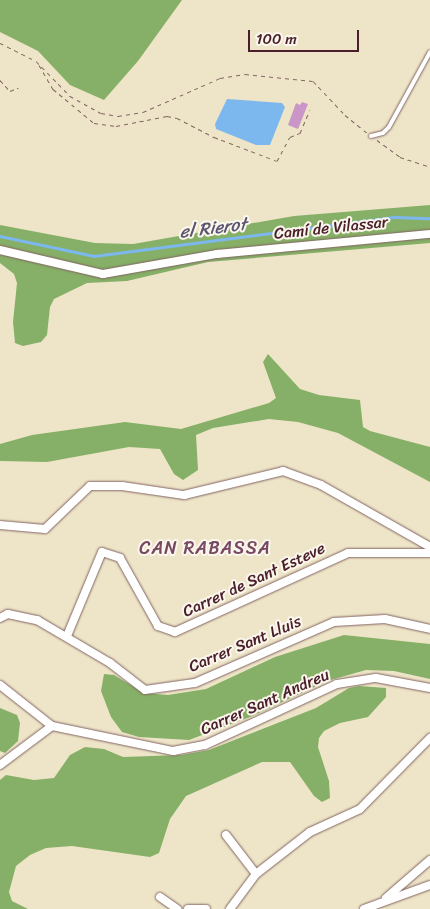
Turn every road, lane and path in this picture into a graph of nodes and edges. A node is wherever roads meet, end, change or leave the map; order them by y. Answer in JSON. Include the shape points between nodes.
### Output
{"nodes":[{"id":1,"x":0,"y":43,"type":"edge"},
{"id":2,"x":430,"y":52,"type":"edge"},
{"id":3,"x":39,"y":64,"type":"junction"},
{"id":4,"x":0,"y":80,"type":"edge"},
{"id":5,"x":18,"y":88,"type":"dead end"},
{"id":6,"x":310,"y":110,"type":"dead end"},
{"id":7,"x":371,"y":136,"type":"junction"},
{"id":8,"x":430,"y":167,"type":"edge"},
{"id":9,"x":430,"y":234,"type":"edge"},
{"id":10,"x":0,"y":250,"type":"edge"},
{"id":11,"x":0,"y":525,"type":"edge"},
{"id":12,"x":430,"y":547,"type":"edge"},
{"id":13,"x":430,"y":553,"type":"edge"},
{"id":14,"x":0,"y":618,"type":"edge"},
{"id":15,"x":430,"y":629,"type":"edge"},
{"id":16,"x":67,"y":636,"type":"junction"},
{"id":17,"x":0,"y":685,"type":"edge"},
{"id":18,"x":430,"y":688,"type":"edge"},
{"id":19,"x":52,"y":726,"type":"junction"},
{"id":20,"x":430,"y":738,"type":"edge"},
{"id":21,"x":0,"y":765,"type":"edge"},
{"id":22,"x":226,"y":835,"type":"dead end"},
{"id":23,"x":430,"y":860,"type":"edge"},
{"id":24,"x":256,"y":874,"type":"junction"},
{"id":25,"x":430,"y":885,"type":"edge"},
{"id":26,"x":160,"y":897,"type":"dead end"},
{"id":27,"x":383,"y":901,"type":"junction"},
{"id":28,"x":177,"y":909,"type":"edge"},
{"id":29,"x":188,"y":909,"type":"edge"},
{"id":30,"x":206,"y":909,"type":"edge"},
{"id":31,"x":230,"y":909,"type":"edge"},
{"id":32,"x":364,"y":909,"type":"edge"}],
"edges":[{"from":1,"to":3,"type":"path","via":[[22,52]]},
{"from":2,"to":7,"type":"lane","via":[[389,127],[383,133]]},
{"from":3,"to":6,"type":"path","via":[[53,89],[94,123],[116,126],[167,116],[177,118],[214,137],[277,161],[290,138],[300,133]]},
{"from":3,"to":7,"type":"path","via":[[60,88],[82,104],[101,113],[118,116],[152,109],[237,74],[306,79],[316,83],[345,115]]},
{"from":4,"to":5,"type":"path","via":[[10,91]]},
{"from":7,"to":8,"type":"path","via":[[400,156]]},
{"from":9,"to":10,"type":"street","name":"Camí de Vilassar","via":[[217,254],[103,274]]},
{"from":11,"to":12,"type":"street","via":[[45,529],[90,486],[122,486],[184,495],[283,471],[321,485]]},
{"from":13,"to":16,"type":"street","name":"Carrer de Sant Esteve","via":[[348,552],[175,632],[158,626],[120,558],[102,552]]},
{"from":14,"to":16,"type":"street","name":"Carrer Sant Lluis","via":[[8,614],[37,620]]},
{"from":15,"to":16,"type":"street","name":"Carrer Sant Lluis","via":[[385,619],[334,622],[195,683],[145,690]]},
{"from":17,"to":19,"type":"street"},
{"from":18,"to":19,"type":"street","name":"Carrer Sant Andreu","via":[[376,678],[338,684],[205,745],[173,751]]},
{"from":19,"to":21,"type":"street"},
{"from":20,"to":24,"type":"street","via":[[360,809],[310,832]]},
{"from":22,"to":24,"type":"street"},
{"from":23,"to":27,"type":"street"},
{"from":24,"to":31,"type":"street"},
{"from":25,"to":27,"type":"street"},
{"from":26,"to":28,"type":"street"},
{"from":27,"to":32,"type":"street"},
{"from":29,"to":30,"type":"street"}]}
